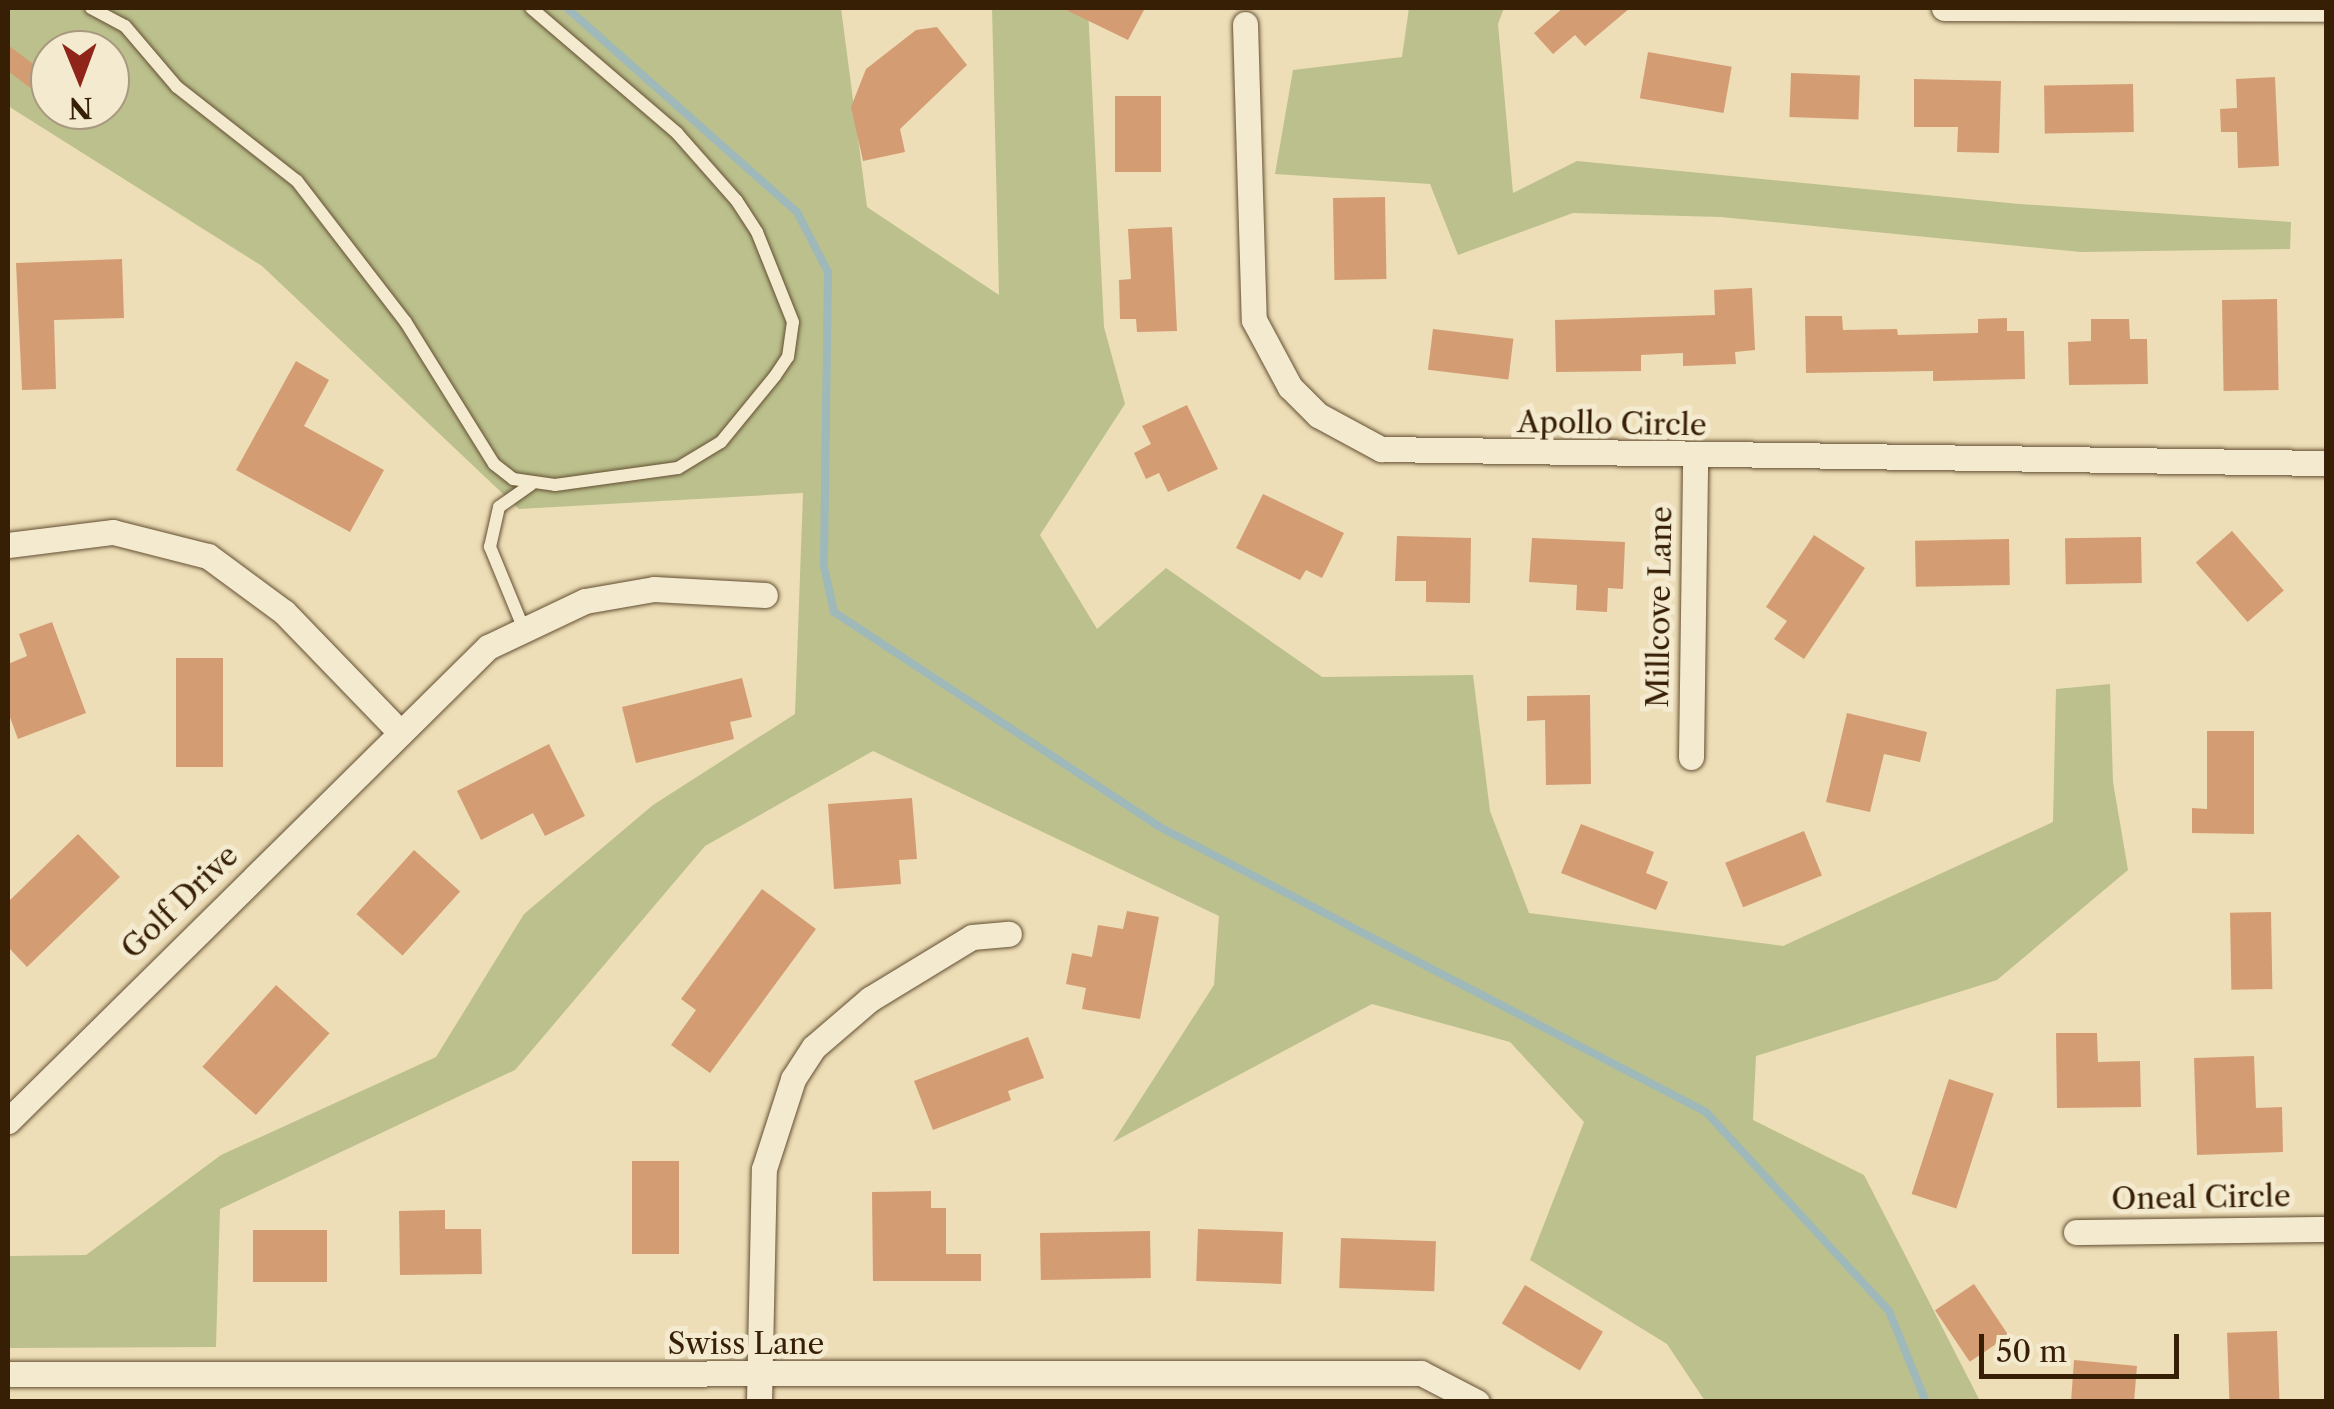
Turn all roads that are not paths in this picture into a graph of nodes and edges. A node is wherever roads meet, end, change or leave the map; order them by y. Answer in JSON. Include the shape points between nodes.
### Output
{"nodes":[{"id":1,"x":91,"y":8,"type":"edge"},
{"id":2,"x":531,"y":8,"type":"edge"},
{"id":3,"x":1944,"y":8,"type":"edge"},
{"id":4,"x":2072,"y":9,"type":"edge"},
{"id":5,"x":2326,"y":9,"type":"edge"},
{"id":6,"x":1245,"y":24,"type":"dead end"},
{"id":7,"x":1695,"y":458,"type":"junction"},
{"id":8,"x":2326,"y":463,"type":"edge"},
{"id":9,"x":531,"y":485,"type":"junction"},
{"id":10,"x":8,"y":545,"type":"edge"},
{"id":11,"x":765,"y":595,"type":"dead end"},
{"id":12,"x":522,"y":627,"type":"junction"},
{"id":13,"x":400,"y":732,"type":"junction"},
{"id":14,"x":1691,"y":756,"type":"dead end"},
{"id":15,"x":1009,"y":934,"type":"dead end"},
{"id":16,"x":8,"y":1121,"type":"edge"},
{"id":17,"x":2326,"y":1230,"type":"edge"},
{"id":18,"x":2076,"y":1232,"type":"dead end"},
{"id":19,"x":8,"y":1374,"type":"edge"},
{"id":20,"x":759,"y":1389,"type":"edge"},
{"id":21,"x":1477,"y":1402,"type":"edge"}],
"edges":[{"from":1,"to":9,"type":"lane","via":[[125,26],[177,87],[297,182],[405,321],[494,464]]},
{"from":2,"to":9,"type":"lane","via":[[678,133],[736,200],[757,232],[794,322],[788,357],[721,442],[701,457],[678,468]]},
{"from":3,"to":4,"type":"street"},
{"from":4,"to":5,"type":"street"},
{"from":6,"to":7,"type":"street","name":"Apollo Circle","via":[[1254,320],[1290,386],[1318,415],[1364,441],[1399,451]]},
{"from":7,"to":8,"type":"street","name":"Apollo Circle"},
{"from":7,"to":14,"type":"street","name":"Millcove Lane"},
{"from":9,"to":12,"type":"lane","via":[[499,507],[490,548]]},
{"from":10,"to":13,"type":"street","via":[[113,532],[208,556],[284,612]]},
{"from":11,"to":12,"type":"street","name":"Golf Drive","via":[[654,589],[585,600]]},
{"from":12,"to":13,"type":"street","name":"Golf Drive","via":[[488,647]]},
{"from":13,"to":16,"type":"street","name":"Golf Drive"},
{"from":15,"to":20,"type":"street","via":[[972,936],[870,999],[814,1046],[792,1078],[764,1169]]},
{"from":17,"to":18,"type":"street","name":"Oneal Circle"},
{"from":19,"to":20,"type":"street","name":"Swiss Lane"},
{"from":20,"to":21,"type":"street","name":"Swiss Lane","via":[[1421,1373]]}]}
